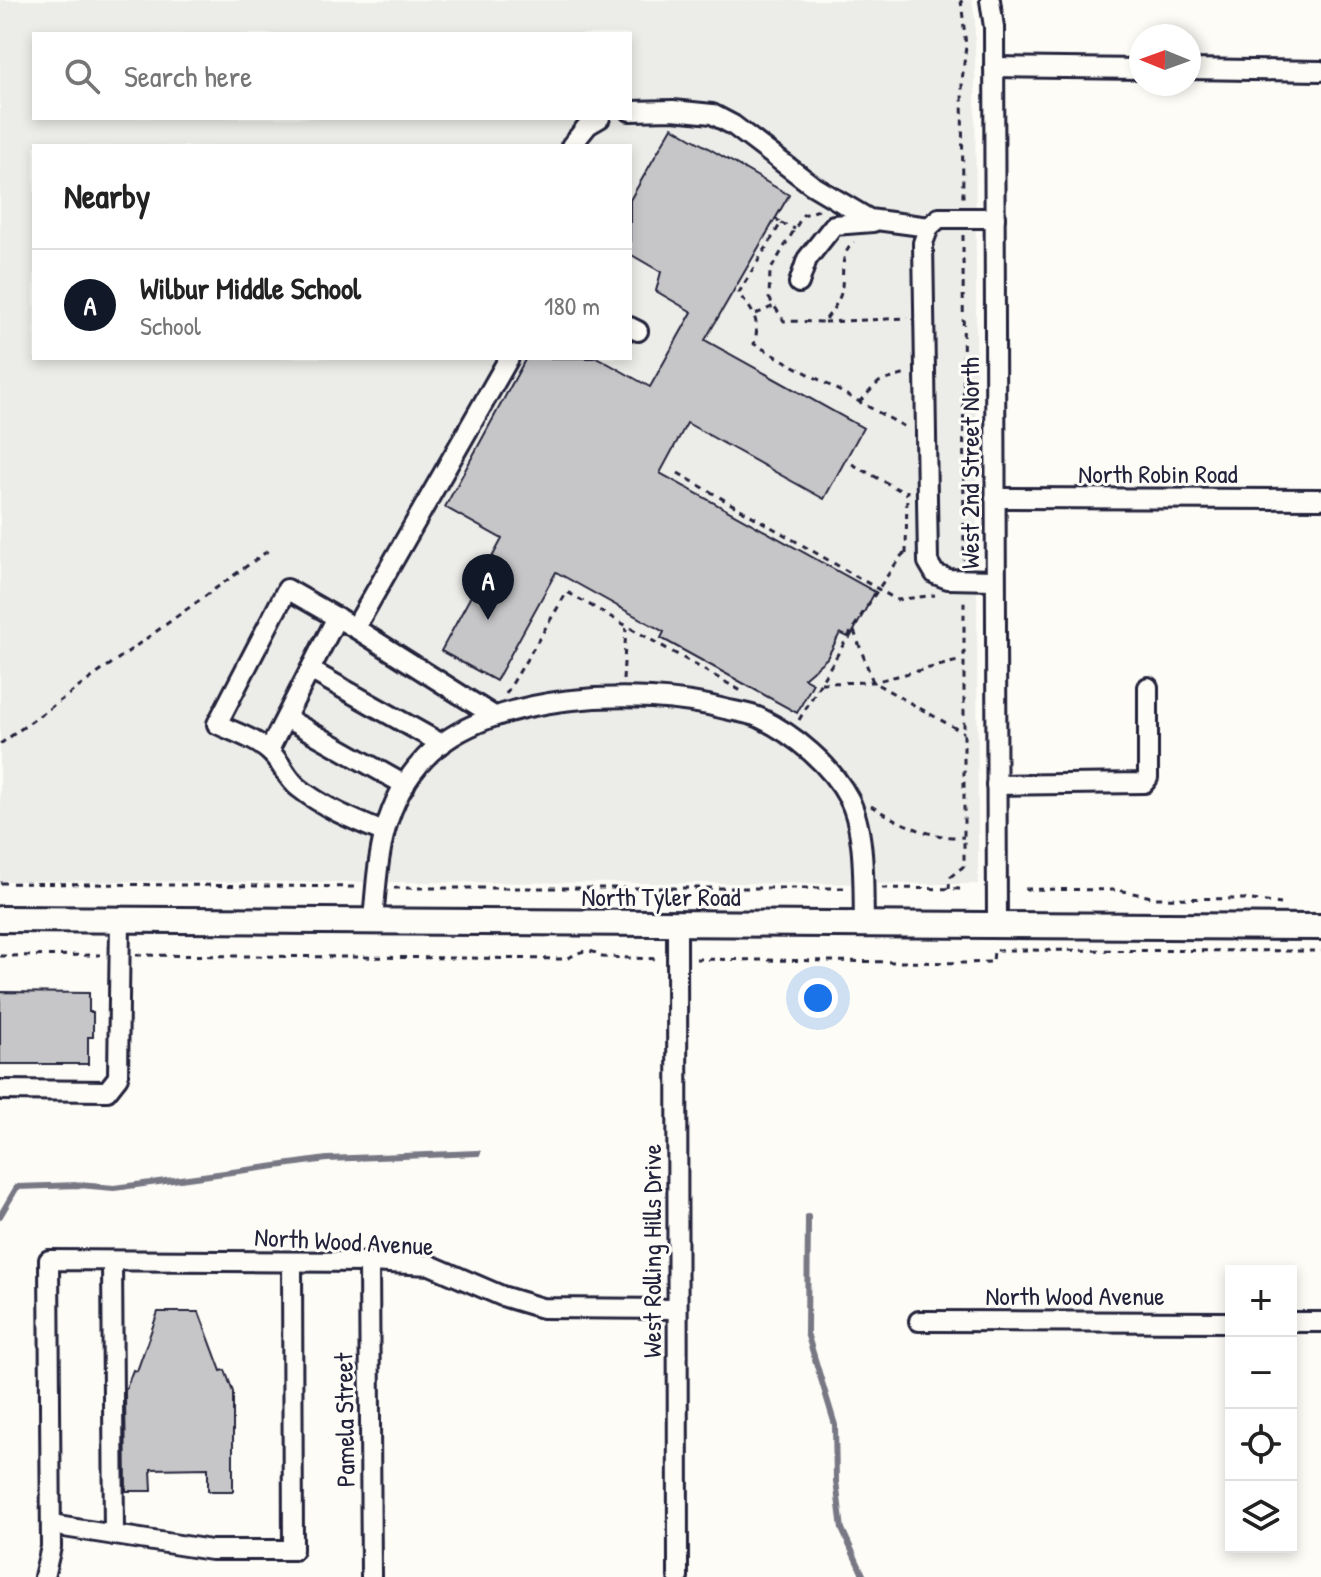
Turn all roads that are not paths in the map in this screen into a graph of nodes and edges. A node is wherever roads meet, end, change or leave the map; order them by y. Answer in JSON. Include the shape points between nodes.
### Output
{"nodes":[{"id":1,"x":990,"y":0,"type":"edge"},
{"id":2,"x":994,"y":67,"type":"junction"},
{"id":3,"x":1129,"y":69,"type":"edge"},
{"id":4,"x":1201,"y":69,"type":"edge"},
{"id":5,"x":1321,"y":71,"type":"edge"},
{"id":6,"x":632,"y":111,"type":"edge"},
{"id":7,"x":597,"y":120,"type":"edge"},
{"id":8,"x":573,"y":144,"type":"edge"},
{"id":9,"x":995,"y":218,"type":"junction"},
{"id":10,"x":880,"y":221,"type":"junction"},
{"id":11,"x":929,"y":227,"type":"junction"},
{"id":12,"x":799,"y":283,"type":"dead end"},
{"id":13,"x":508,"y":360,"type":"edge"},
{"id":14,"x":995,"y":498,"type":"junction"},
{"id":15,"x":1321,"y":499,"type":"edge"},
{"id":16,"x":995,"y":580,"type":"junction"},
{"id":17,"x":337,"y":617,"type":"junction"},
{"id":18,"x":355,"y":628,"type":"junction"},
{"id":19,"x":310,"y":670,"type":"junction"},
{"id":20,"x":1148,"y":687,"type":"dead end"},
{"id":21,"x":494,"y":716,"type":"junction"},
{"id":22,"x":286,"y":718,"type":"junction"},
{"id":23,"x":442,"y":744,"type":"junction"},
{"id":24,"x":269,"y":750,"type":"junction"},
{"id":25,"x":405,"y":785,"type":"junction"},
{"id":26,"x":996,"y":785,"type":"junction"},
{"id":27,"x":383,"y":832,"type":"junction"},
{"id":28,"x":0,"y":919,"type":"edge"},
{"id":29,"x":120,"y":920,"type":"junction"},
{"id":30,"x":373,"y":922,"type":"junction"},
{"id":31,"x":677,"y":924,"type":"junction"},
{"id":32,"x":864,"y":925,"type":"junction"},
{"id":33,"x":997,"y":925,"type":"junction"},
{"id":34,"x":1321,"y":927,"type":"edge"},
{"id":35,"x":0,"y":1090,"type":"edge"},
{"id":36,"x":112,"y":1261,"type":"junction"},
{"id":37,"x":292,"y":1262,"type":"junction"},
{"id":38,"x":369,"y":1262,"type":"junction"},
{"id":39,"x":677,"y":1309,"type":"junction"},
{"id":40,"x":919,"y":1321,"type":"dead end"},
{"id":41,"x":1225,"y":1322,"type":"edge"},
{"id":42,"x":1297,"y":1322,"type":"edge"},
{"id":43,"x":1321,"y":1322,"type":"edge"},
{"id":44,"x":51,"y":1525,"type":"junction"},
{"id":45,"x":114,"y":1535,"type":"junction"},
{"id":46,"x":44,"y":1577,"type":"edge"},
{"id":47,"x":371,"y":1577,"type":"edge"},
{"id":48,"x":678,"y":1577,"type":"edge"}],
"edges":[{"from":1,"to":2,"type":"street","name":"West 2nd Street North"},
{"from":2,"to":3,"type":"street"},
{"from":2,"to":9,"type":"street","name":"West 2nd Street North"},
{"from":4,"to":5,"type":"street"},
{"from":6,"to":10,"type":"street","via":[[712,114],[812,185]]},
{"from":7,"to":8,"type":"street"},
{"from":9,"to":11,"type":"street","via":[[939,218]]},
{"from":9,"to":14,"type":"street","name":"West 2nd Street North"},
{"from":10,"to":11,"type":"street"},
{"from":10,"to":12,"type":"street","via":[[834,225],[807,259]]},
{"from":11,"to":16,"type":"street","via":[[923,243],[919,562],[948,579]]},
{"from":13,"to":18,"type":"street"},
{"from":14,"to":15,"type":"street","name":"North Robin Road"},
{"from":14,"to":16,"type":"street","name":"West 2nd Street North"},
{"from":16,"to":26,"type":"street","name":"West 2nd Street North"},
{"from":17,"to":18,"type":"street"},
{"from":17,"to":19,"type":"street"},
{"from":17,"to":24,"type":"street","via":[[287,589],[217,724]]},
{"from":18,"to":21,"type":"street"},
{"from":19,"to":22,"type":"street"},
{"from":19,"to":23,"type":"street"},
{"from":20,"to":26,"type":"street","via":[[1144,783]]},
{"from":21,"to":23,"type":"street","via":[[463,728]]},
{"from":21,"to":32,"type":"street","via":[[605,697],[668,699],[759,717],[800,743],[837,780],[850,802],[862,855]]},
{"from":22,"to":24,"type":"street"},
{"from":22,"to":25,"type":"street"},
{"from":23,"to":25,"type":"street"},
{"from":24,"to":27,"type":"street","via":[[309,796]]},
{"from":25,"to":27,"type":"street"},
{"from":26,"to":33,"type":"street","name":"West 2nd Street North"},
{"from":27,"to":30,"type":"street"},
{"from":28,"to":29,"type":"main road","name":"North Tyler Road"},
{"from":29,"to":30,"type":"main road","name":"North Tyler Road"},
{"from":29,"to":35,"type":"street","via":[[118,1077],[107,1091]]},
{"from":30,"to":31,"type":"main road","name":"North Tyler Road"},
{"from":31,"to":32,"type":"main road","name":"North Tyler Road"},
{"from":31,"to":39,"type":"street","name":"West Rolling Hills Drive"},
{"from":32,"to":33,"type":"main road","name":"North Tyler Road"},
{"from":33,"to":34,"type":"main road","name":"North Tyler Road"},
{"from":36,"to":37,"type":"street","name":"North Wood Avenue"},
{"from":36,"to":44,"type":"street","name":"North Wood Avenue","via":[[49,1260]]},
{"from":36,"to":45,"type":"street"},
{"from":37,"to":38,"type":"street","name":"North Wood Avenue"},
{"from":37,"to":45,"type":"street","via":[[293,1550],[211,1550]]},
{"from":38,"to":39,"type":"street","name":"North Wood Avenue","via":[[430,1265],[542,1308]]},
{"from":38,"to":47,"type":"street","name":"Pamela Street"},
{"from":39,"to":48,"type":"street","name":"West Rolling Hills Drive"},
{"from":40,"to":41,"type":"street","name":"North Wood Avenue"},
{"from":42,"to":43,"type":"street"},
{"from":44,"to":45,"type":"street"},
{"from":44,"to":46,"type":"street"}]}
